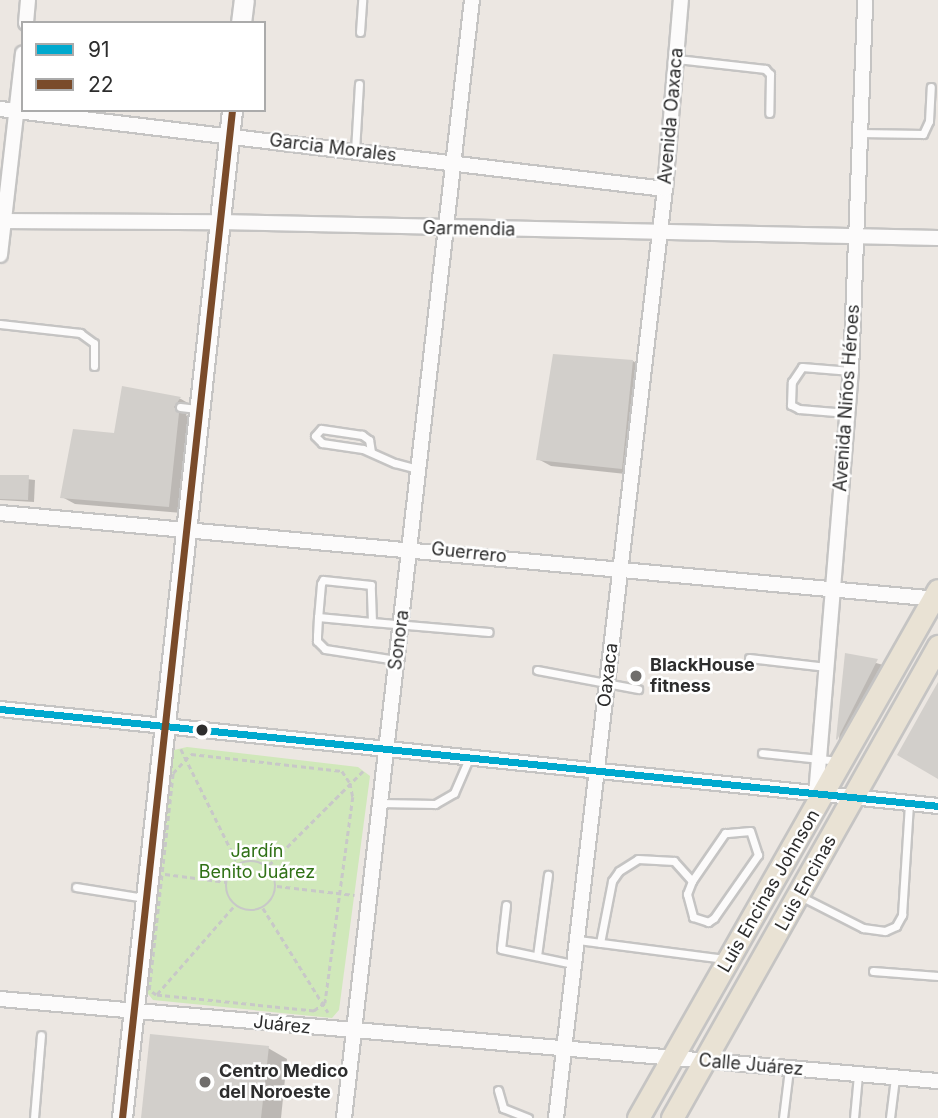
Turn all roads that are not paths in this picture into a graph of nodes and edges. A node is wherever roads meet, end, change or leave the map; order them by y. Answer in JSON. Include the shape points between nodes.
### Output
{"nodes":[{"id":1,"x":28,"y":0,"type":"edge"},
{"id":2,"x":244,"y":0,"type":"edge"},
{"id":3,"x":362,"y":0,"type":"edge"},
{"id":4,"x":472,"y":0,"type":"edge"},
{"id":5,"x":681,"y":0,"type":"edge"},
{"id":6,"x":865,"y":0,"type":"edge"},
{"id":7,"x":26,"y":21,"type":"edge"},
{"id":8,"x":242,"y":21,"type":"edge"},
{"id":9,"x":360,"y":32,"type":"dead end"},
{"id":10,"x":676,"y":59,"type":"junction"},
{"id":11,"x":21,"y":72,"type":"edge"},
{"id":12,"x":359,"y":84,"type":"dead end"},
{"id":13,"x":932,"y":87,"type":"dead end"},
{"id":14,"x":0,"y":110,"type":"edge"},
{"id":15,"x":17,"y":112,"type":"junction"},
{"id":16,"x":232,"y":112,"type":"edge"},
{"id":17,"x":769,"y":113,"type":"dead end"},
{"id":18,"x":860,"y":133,"type":"junction"},
{"id":19,"x":229,"y":135,"type":"junction"},
{"id":20,"x":355,"y":151,"type":"junction"},
{"id":21,"x":456,"y":163,"type":"junction"},
{"id":22,"x":665,"y":189,"type":"junction"},
{"id":23,"x":2,"y":221,"type":"edge"},
{"id":24,"x":220,"y":222,"type":"junction"},
{"id":25,"x":449,"y":228,"type":"junction"},
{"id":26,"x":660,"y":232,"type":"junction"},
{"id":27,"x":857,"y":237,"type":"junction"},
{"id":28,"x":938,"y":238,"type":"edge"},
{"id":29,"x":0,"y":255,"type":"edge"},
{"id":30,"x":0,"y":324,"type":"edge"},
{"id":31,"x":94,"y":366,"type":"dead end"},
{"id":32,"x":851,"y":370,"type":"junction"},
{"id":33,"x":848,"y":414,"type":"junction"},
{"id":34,"x":371,"y":452,"type":"junction"},
{"id":35,"x":418,"y":469,"type":"junction"},
{"id":36,"x":0,"y":513,"type":"edge"},
{"id":37,"x":185,"y":530,"type":"junction"},
{"id":38,"x":410,"y":547,"type":"junction"},
{"id":39,"x":620,"y":569,"type":"junction"},
{"id":40,"x":833,"y":588,"type":"junction"},
{"id":41,"x":936,"y":596,"type":"edge"},
{"id":42,"x":318,"y":617,"type":"junction"},
{"id":43,"x":372,"y":622,"type":"junction"},
{"id":44,"x":401,"y":624,"type":"junction"},
{"id":45,"x":489,"y":632,"type":"dead end"},
{"id":46,"x":938,"y":646,"type":"edge"},
{"id":47,"x":749,"y":658,"type":"dead end"},
{"id":48,"x":396,"y":660,"type":"junction"},
{"id":49,"x":827,"y":667,"type":"junction"},
{"id":50,"x":537,"y":670,"type":"dead end"},
{"id":51,"x":607,"y":684,"type":"junction"},
{"id":52,"x":638,"y":689,"type":"dead end"},
{"id":53,"x":0,"y":709,"type":"edge"},
{"id":54,"x":164,"y":723,"type":"junction"},
{"id":55,"x":386,"y":748,"type":"junction"},
{"id":56,"x":762,"y":753,"type":"dead end"},
{"id":57,"x":470,"y":755,"type":"junction"},
{"id":58,"x":820,"y":759,"type":"junction"},
{"id":59,"x":842,"y":762,"type":"junction"},
{"id":60,"x":597,"y":768,"type":"junction"},
{"id":61,"x":820,"y":795,"type":"junction"},
{"id":62,"x":853,"y":799,"type":"junction"},
{"id":63,"x":380,"y":803,"type":"junction"},
{"id":64,"x":909,"y":804,"type":"junction"},
{"id":65,"x":938,"y":806,"type":"edge"},
{"id":66,"x":548,"y":875,"type":"dead end"},
{"id":67,"x":692,"y":881,"type":"junction"},
{"id":68,"x":76,"y":887,"type":"dead end"},
{"id":69,"x":800,"y":896,"type":"junction"},
{"id":70,"x":146,"y":898,"type":"junction"},
{"id":71,"x":506,"y":905,"type":"dead end"},
{"id":72,"x":576,"y":939,"type":"junction"},
{"id":73,"x":600,"y":943,"type":"junction"},
{"id":74,"x":537,"y":956,"type":"junction"},
{"id":75,"x":730,"y":960,"type":"junction"},
{"id":76,"x":573,"y":964,"type":"junction"},
{"id":77,"x":873,"y":971,"type":"dead end"},
{"id":78,"x":938,"y":976,"type":"edge"},
{"id":79,"x":0,"y":999,"type":"edge"},
{"id":80,"x":135,"y":1010,"type":"junction"},
{"id":81,"x":354,"y":1032,"type":"junction"},
{"id":82,"x":41,"y":1035,"type":"dead end"},
{"id":83,"x":563,"y":1051,"type":"junction"},
{"id":84,"x":674,"y":1059,"type":"junction"},
{"id":85,"x":705,"y":1061,"type":"junction"},
{"id":86,"x":789,"y":1069,"type":"junction"},
{"id":87,"x":859,"y":1074,"type":"junction"},
{"id":88,"x":895,"y":1077,"type":"junction"},
{"id":89,"x":938,"y":1081,"type":"edge"},
{"id":90,"x":498,"y":1090,"type":"dead end"},
{"id":91,"x":34,"y":1118,"type":"edge"},
{"id":92,"x":122,"y":1118,"type":"edge"},
{"id":93,"x":344,"y":1118,"type":"edge"},
{"id":94,"x":528,"y":1118,"type":"edge"},
{"id":95,"x":556,"y":1118,"type":"edge"},
{"id":96,"x":638,"y":1118,"type":"edge"},
{"id":97,"x":672,"y":1118,"type":"edge"},
{"id":98,"x":783,"y":1118,"type":"edge"},
{"id":99,"x":854,"y":1118,"type":"edge"},
{"id":100,"x":890,"y":1118,"type":"edge"}],
"edges":[{"from":1,"to":7,"type":"street"},
{"from":2,"to":8,"type":"main road"},
{"from":3,"to":9,"type":"lane"},
{"from":4,"to":21,"type":"street","name":"Sonora"},
{"from":5,"to":10,"type":"street","name":"Avenida Oaxaca"},
{"from":6,"to":18,"type":"street","name":"Avenida Niños Héroes"},
{"from":10,"to":17,"type":"lane","via":[[765,69],[770,74]]},
{"from":10,"to":22,"type":"street","name":"Avenida Oaxaca"},
{"from":11,"to":15,"type":"street"},
{"from":12,"to":20,"type":"lane"},
{"from":13,"to":18,"type":"lane","via":[[923,134]]},
{"from":14,"to":15,"type":"street","name":"Garcia Morales"},
{"from":15,"to":19,"type":"street","name":"Garcia Morales"},
{"from":15,"to":23,"type":"street"},
{"from":16,"to":19,"type":"main road"},
{"from":18,"to":27,"type":"street","name":"Avenida Niños Héroes"},
{"from":19,"to":20,"type":"street","name":"Garcia Morales"},
{"from":19,"to":24,"type":"main road"},
{"from":20,"to":21,"type":"street","name":"Garcia Morales"},
{"from":21,"to":22,"type":"street","name":"Garcia Morales"},
{"from":21,"to":25,"type":"street","name":"Sonora"},
{"from":22,"to":26,"type":"street","name":"Avenida Oaxaca"},
{"from":23,"to":24,"type":"street","name":"Garmendia"},
{"from":23,"to":29,"type":"street"},
{"from":24,"to":25,"type":"street","name":"Garmendia"},
{"from":24,"to":37,"type":"main road","via":[[189,408]]},
{"from":25,"to":26,"type":"street","name":"Garmendia"},
{"from":25,"to":35,"type":"street","name":"Sonora"},
{"from":26,"to":27,"type":"street","name":"Garmendia"},
{"from":26,"to":39,"type":"street","name":"Oaxaca"},
{"from":27,"to":28,"type":"street","name":"Garmendia"},
{"from":27,"to":32,"type":"street","name":"Avenida Niños Héroes"},
{"from":30,"to":31,"type":"lane","via":[[80,333],[94,343]]},
{"from":32,"to":33,"type":"street","name":"Avenida Niños Héroes"},
{"from":32,"to":33,"type":"lane","via":[[802,367],[792,382],[791,405]]},
{"from":33,"to":40,"type":"street","name":"Avenida Niños Héroes"},
{"from":34,"to":34,"type":"lane","via":[[369,440],[362,435],[327,429],[315,436],[322,443]]},
{"from":34,"to":35,"type":"lane"},
{"from":35,"to":38,"type":"street","name":"Sonora"},
{"from":36,"to":37,"type":"street","name":"Guerrero"},
{"from":37,"to":38,"type":"street","name":"Guerrero"},
{"from":37,"to":54,"type":"main road"},
{"from":38,"to":39,"type":"street","name":"Guerrero"},
{"from":38,"to":44,"type":"street","name":"Sonora"},
{"from":39,"to":40,"type":"street","name":"Guerrero"},
{"from":39,"to":51,"type":"street","name":"Oaxaca"},
{"from":40,"to":41,"type":"street","name":"Guerrero"},
{"from":40,"to":49,"type":"street","name":"Avenida Niños Héroes"},
{"from":41,"to":59,"type":"main road","name":"Luis Encinas Johnson"},
{"from":42,"to":43,"type":"lane"},
{"from":42,"to":43,"type":"lane","via":[[321,584],[327,578],[371,585]]},
{"from":42,"to":48,"type":"lane","via":[[320,646]]},
{"from":43,"to":44,"type":"lane"},
{"from":44,"to":45,"type":"lane"},
{"from":44,"to":48,"type":"street","name":"Sonora"},
{"from":46,"to":62,"type":"main road","name":"Luis Encinas"},
{"from":47,"to":49,"type":"lane"},
{"from":48,"to":55,"type":"street","name":"Sonora"},
{"from":49,"to":58,"type":"street","name":"Avenida Niños Héroes"},
{"from":50,"to":51,"type":"lane"},
{"from":51,"to":52,"type":"lane"},
{"from":51,"to":60,"type":"street","name":"Oaxaca"},
{"from":53,"to":54,"type":"street"},
{"from":54,"to":55,"type":"street"},
{"from":54,"to":70,"type":"main road"},
{"from":55,"to":57,"type":"street"},
{"from":55,"to":63,"type":"street","name":"Sonora"},
{"from":56,"to":58,"type":"lane"},
{"from":57,"to":60,"type":"street"},
{"from":57,"to":63,"type":"lane","via":[[454,793],[435,804]]},
{"from":58,"to":59,"type":"lane"},
{"from":58,"to":61,"type":"street","name":"Avenida Niños Héroes"},
{"from":59,"to":61,"type":"main road","name":"Luis Encinas Johnson"},
{"from":60,"to":61,"type":"street"},
{"from":60,"to":72,"type":"street","name":"Oaxaca"},
{"from":61,"to":62,"type":"street"},
{"from":61,"to":75,"type":"main road","name":"Luis Encinas Johnson"},
{"from":62,"to":64,"type":"street"},
{"from":62,"to":69,"type":"main road","name":"Luis Encinas"},
{"from":63,"to":81,"type":"street","name":"Sonora"},
{"from":64,"to":65,"type":"street"},
{"from":64,"to":69,"type":"lane","via":[[902,915],[896,926],[885,931],[863,928]]},
{"from":66,"to":74,"type":"lane"},
{"from":67,"to":67,"type":"lane","via":[[687,894],[690,911],[708,922],[752,866],[758,855],[756,840],[743,828],[725,832]]},
{"from":67,"to":73,"type":"lane","via":[[667,859],[629,863],[619,870],[609,890]]},
{"from":68,"to":70,"type":"lane"},
{"from":69,"to":85,"type":"main road","name":"Luis Encinas"},
{"from":70,"to":80,"type":"main road"},
{"from":71,"to":74,"type":"lane","via":[[501,949]]},
{"from":72,"to":73,"type":"lane"},
{"from":72,"to":76,"type":"street","name":"Oaxaca"},
{"from":73,"to":75,"type":"lane"},
{"from":74,"to":76,"type":"lane"},
{"from":75,"to":84,"type":"main road","name":"Luis Encinas Johnson"},
{"from":76,"to":83,"type":"street","name":"Oaxaca"},
{"from":77,"to":78,"type":"lane"},
{"from":79,"to":80,"type":"street","name":"Juárez"},
{"from":80,"to":81,"type":"street","name":"Juárez"},
{"from":80,"to":92,"type":"main road"},
{"from":81,"to":83,"type":"street","name":"Juárez"},
{"from":81,"to":93,"type":"street","name":"Sonora"},
{"from":82,"to":91,"type":"lane"},
{"from":83,"to":84,"type":"street","name":"Calle Juárez"},
{"from":83,"to":95,"type":"street","name":"Oaxaca"},
{"from":84,"to":85,"type":"street","name":"Calle Juárez"},
{"from":84,"to":96,"type":"main road","name":"Luis Encinas Johnson"},
{"from":85,"to":86,"type":"street","name":"Calle Juárez"},
{"from":85,"to":97,"type":"main road","name":"Luis Encinas"},
{"from":86,"to":87,"type":"street","name":"Calle Juárez"},
{"from":86,"to":98,"type":"lane"},
{"from":87,"to":88,"type":"street","name":"Calle Juárez"},
{"from":87,"to":99,"type":"lane"},
{"from":88,"to":89,"type":"street","name":"Calle Juárez"},
{"from":88,"to":100,"type":"lane"},
{"from":90,"to":94,"type":"lane","via":[[503,1108]]}]}
